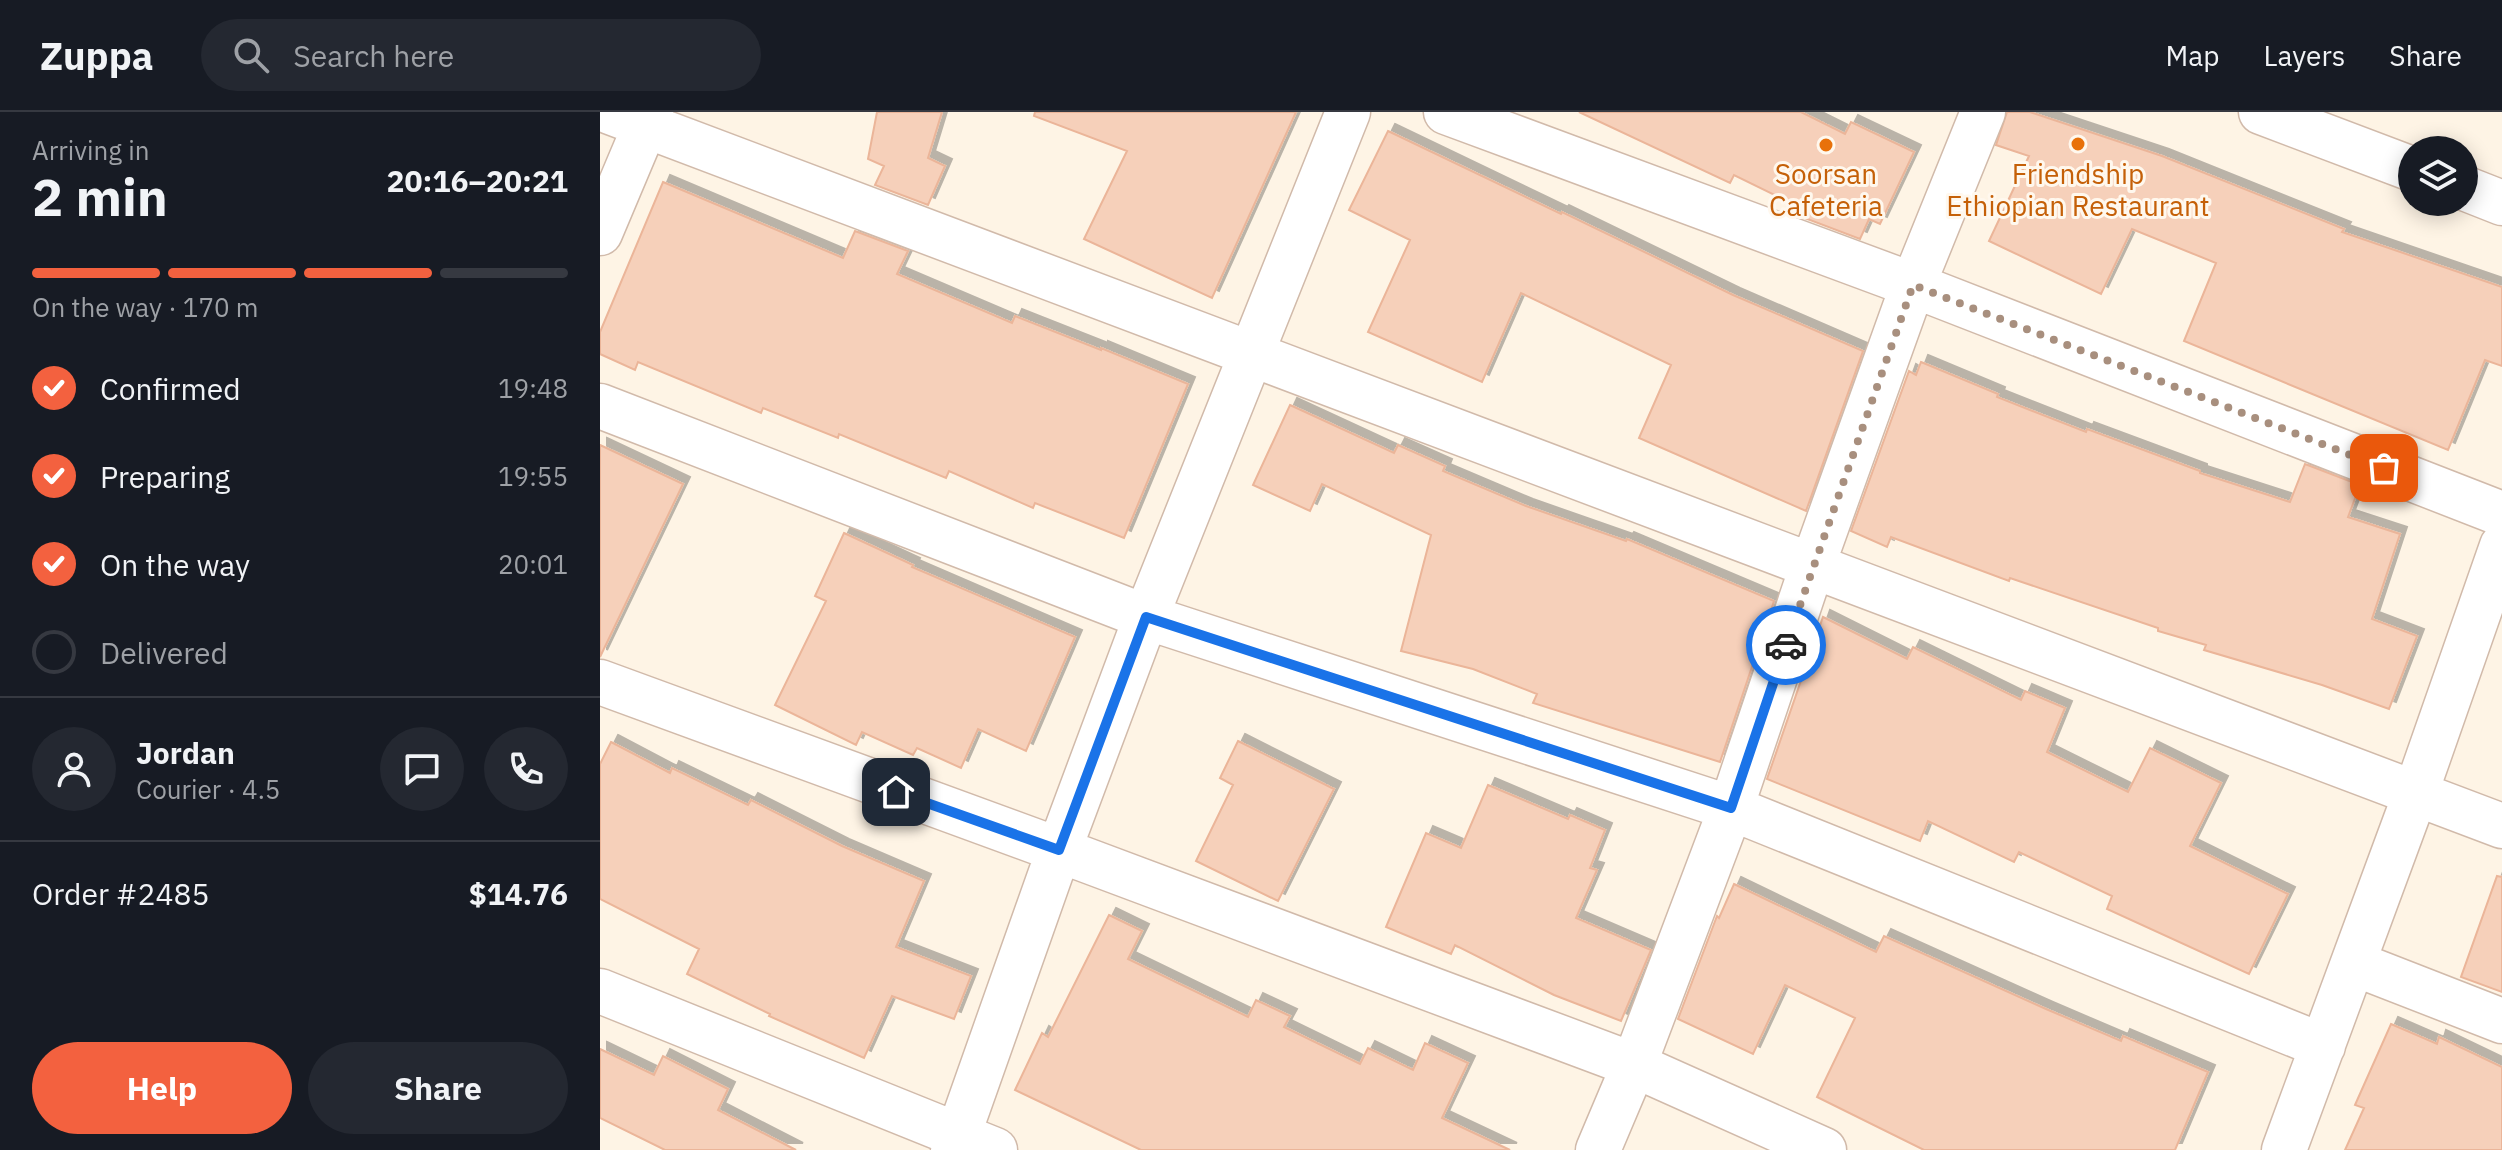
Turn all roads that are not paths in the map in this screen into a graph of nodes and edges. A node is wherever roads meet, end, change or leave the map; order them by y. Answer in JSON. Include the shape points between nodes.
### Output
{"nodes":[{"id":1,"x":1348,"y":112,"type":"edge"},
{"id":2,"x":1446,"y":112,"type":"edge"},
{"id":3,"x":1983,"y":112,"type":"edge"},
{"id":4,"x":2261,"y":112,"type":"edge"},
{"id":5,"x":636,"y":117,"type":"edge"},
{"id":6,"x":2398,"y":164,"type":"edge"},
{"id":7,"x":2478,"y":194,"type":"edge"},
{"id":8,"x":2502,"y":203,"type":"edge"},
{"id":9,"x":600,"y":233,"type":"edge"},
{"id":10,"x":1913,"y":285,"type":"junction"},
{"id":11,"x":1253,"y":353,"type":"junction"},
{"id":12,"x":600,"y":406,"type":"edge"},
{"id":13,"x":2502,"y":514,"type":"edge"},
{"id":14,"x":2502,"y":546,"type":"edge"},
{"id":15,"x":1812,"y":567,"type":"junction"},
{"id":16,"x":1146,"y":617,"type":"junction"},
{"id":17,"x":600,"y":682,"type":"edge"},
{"id":18,"x":2415,"y":795,"type":"junction"},
{"id":19,"x":1731,"y":808,"type":"junction"},
{"id":20,"x":2502,"y":826,"type":"edge"},
{"id":21,"x":1059,"y":850,"type":"junction"},
{"id":22,"x":2353,"y":963,"type":"junction"},
{"id":23,"x":600,"y":991,"type":"edge"},
{"id":24,"x":2502,"y":1021,"type":"edge"},
{"id":25,"x":2323,"y":1046,"type":"junction"},
{"id":26,"x":1634,"y":1065,"type":"junction"},
{"id":27,"x":969,"y":1145,"type":"edge"},
{"id":28,"x":1598,"y":1150,"type":"edge"},
{"id":29,"x":1824,"y":1150,"type":"edge"},
{"id":30,"x":2284,"y":1150,"type":"edge"}],
"edges":[{"from":1,"to":11,"type":"street"},
{"from":2,"to":10,"type":"street"},
{"from":3,"to":10,"type":"street"},
{"from":4,"to":6,"type":"street"},
{"from":5,"to":9,"type":"street"},
{"from":5,"to":11,"type":"street"},
{"from":7,"to":8,"type":"street"},
{"from":10,"to":13,"type":"street"},
{"from":10,"to":15,"type":"street"},
{"from":11,"to":15,"type":"street"},
{"from":11,"to":16,"type":"street"},
{"from":12,"to":16,"type":"street"},
{"from":14,"to":18,"type":"street"},
{"from":15,"to":18,"type":"street"},
{"from":15,"to":19,"type":"street"},
{"from":16,"to":19,"type":"street"},
{"from":16,"to":21,"type":"street"},
{"from":17,"to":21,"type":"street"},
{"from":18,"to":20,"type":"street"},
{"from":18,"to":22,"type":"street"},
{"from":19,"to":25,"type":"street"},
{"from":19,"to":26,"type":"street"},
{"from":21,"to":26,"type":"street"},
{"from":21,"to":27,"type":"street"},
{"from":22,"to":24,"type":"street"},
{"from":22,"to":25,"type":"street"},
{"from":23,"to":27,"type":"street"},
{"from":25,"to":30,"type":"street"},
{"from":26,"to":28,"type":"street"},
{"from":26,"to":29,"type":"street"}]}
